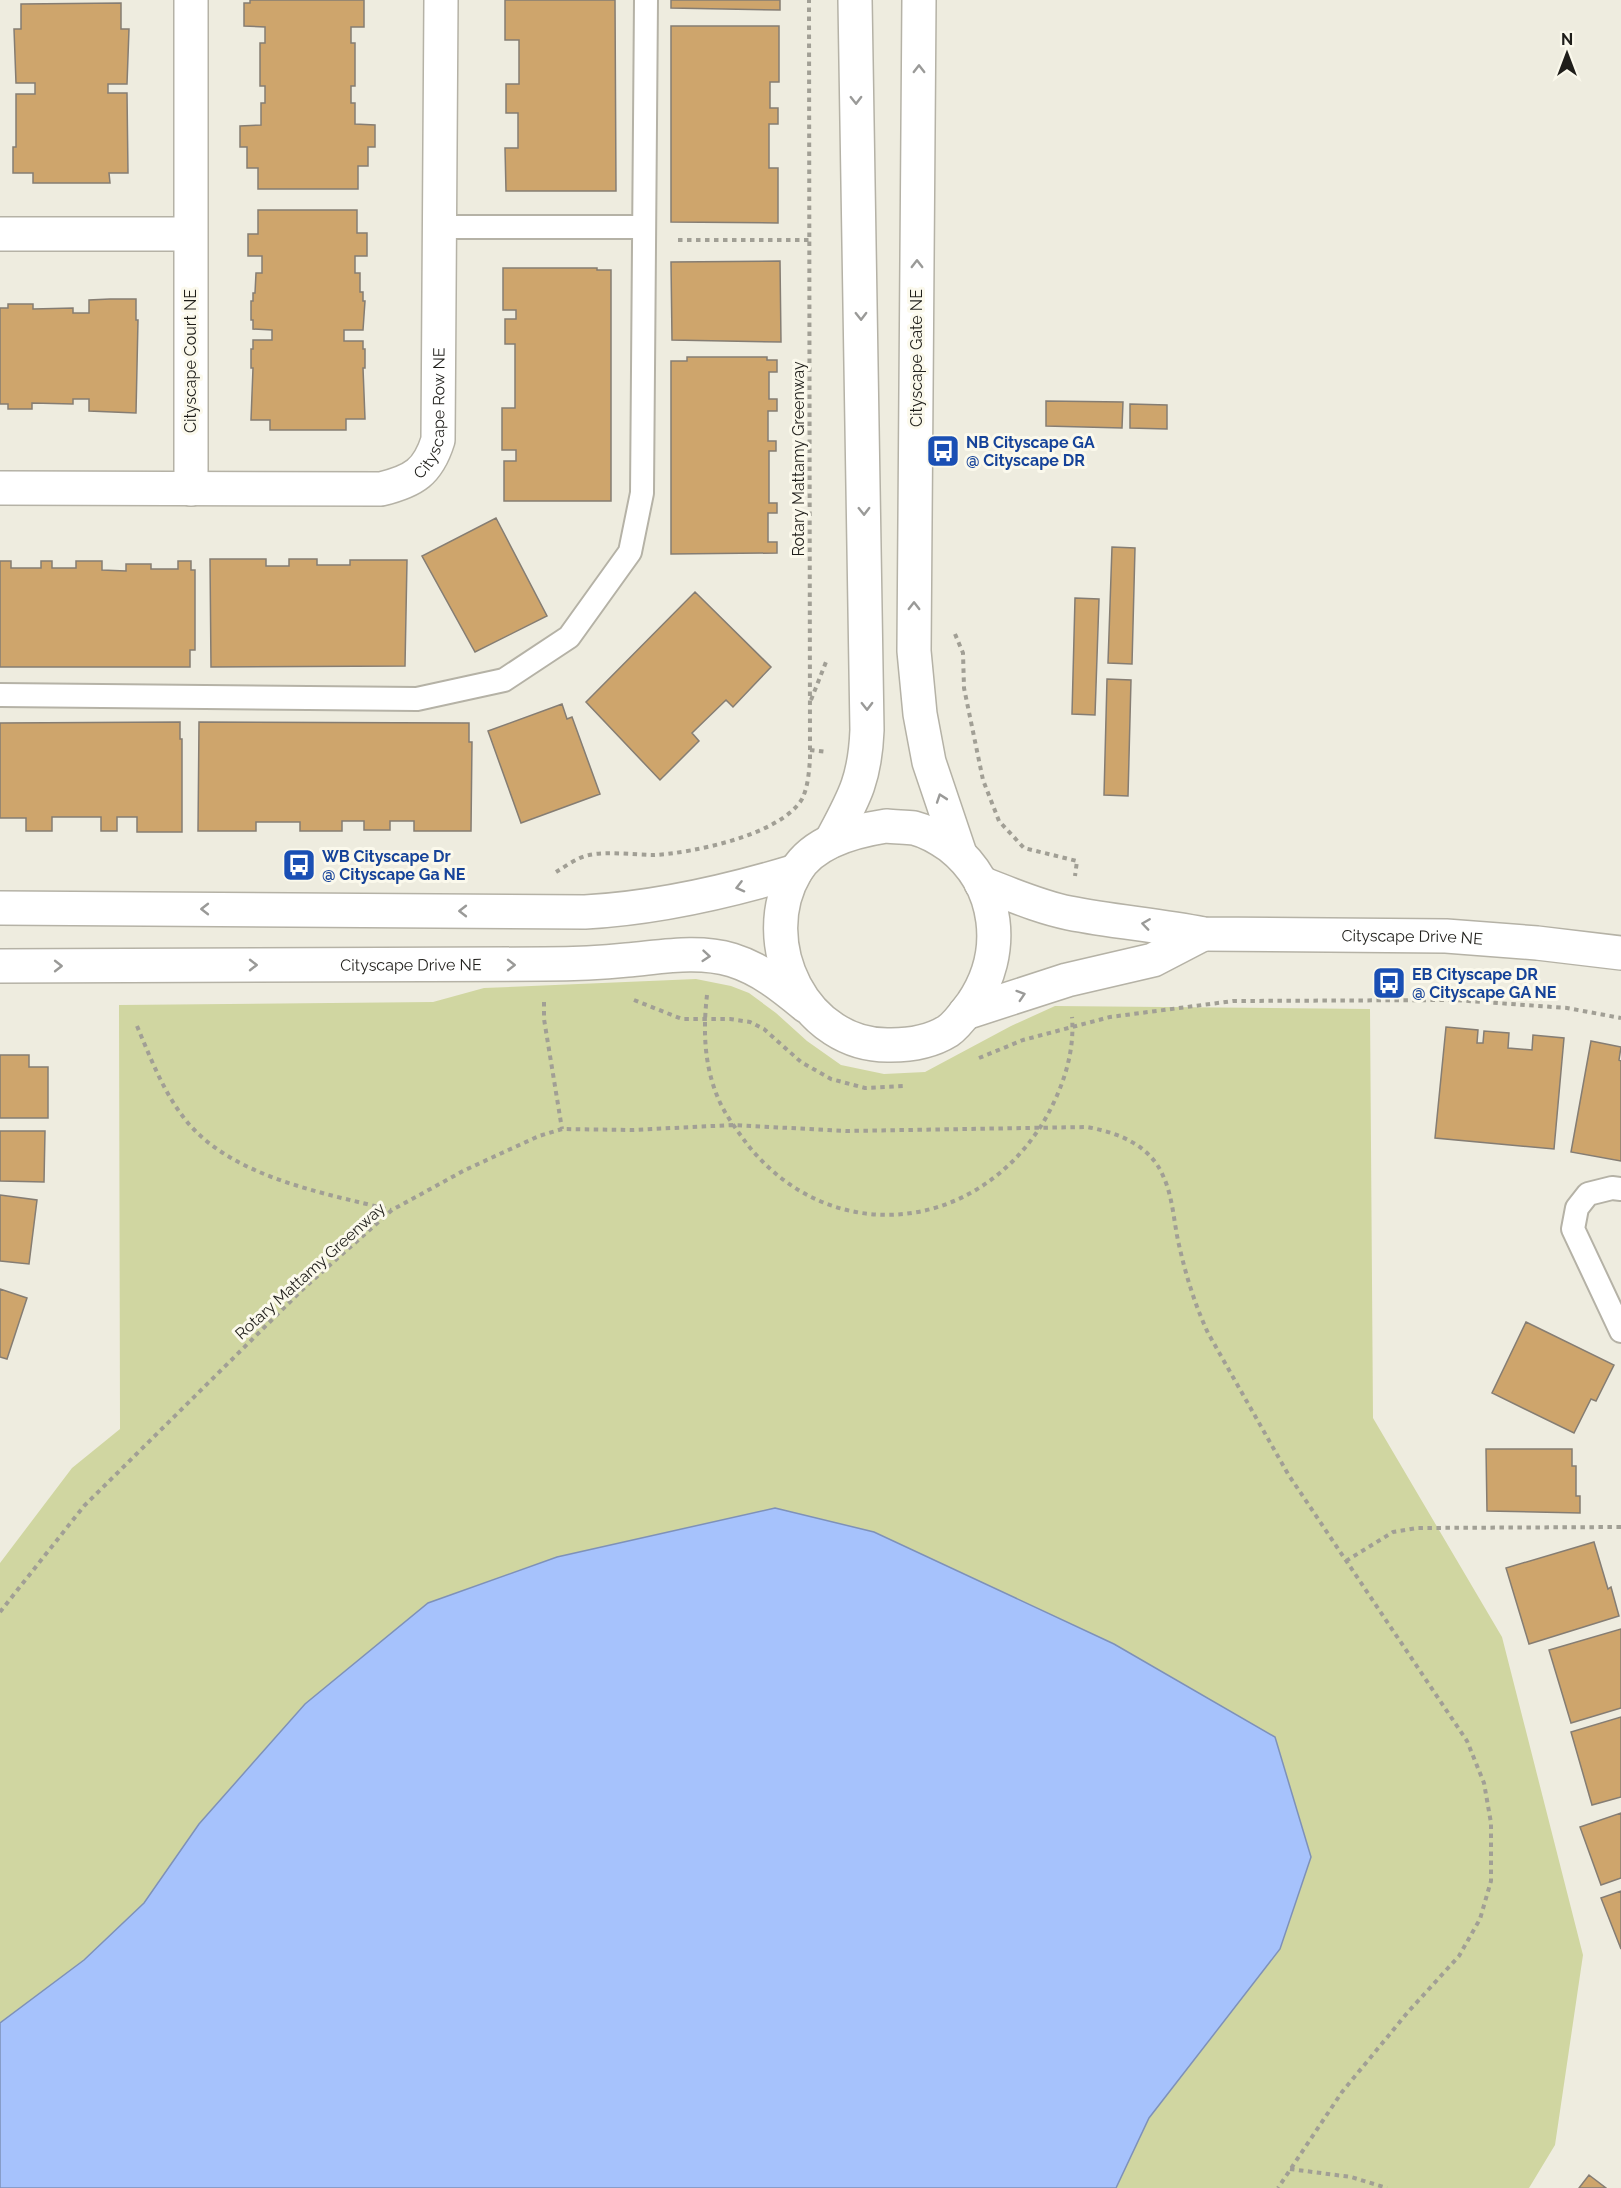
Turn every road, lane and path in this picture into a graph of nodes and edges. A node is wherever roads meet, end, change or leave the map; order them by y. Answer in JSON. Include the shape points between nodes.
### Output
{"nodes":[{"id":1,"x":190,"y":0,"type":"edge"},
{"id":2,"x":441,"y":0,"type":"edge"},
{"id":3,"x":646,"y":0,"type":"edge"},
{"id":4,"x":809,"y":0,"type":"edge"},
{"id":5,"x":855,"y":0,"type":"edge"},
{"id":6,"x":919,"y":0,"type":"edge"},
{"id":7,"x":441,"y":227,"type":"junction"},
{"id":8,"x":0,"y":234,"type":"edge"},
{"id":9,"x":190,"y":234,"type":"junction"},
{"id":10,"x":644,"y":234,"type":"junction"},
{"id":11,"x":809,"y":240,"type":"junction"},
{"id":12,"x":0,"y":488,"type":"edge"},
{"id":13,"x":191,"y":489,"type":"junction"},
{"id":14,"x":963,"y":653,"type":"dead end"},
{"id":15,"x":0,"y":695,"type":"edge"},
{"id":16,"x":831,"y":841,"type":"junction"},
{"id":17,"x":960,"y":854,"type":"junction"},
{"id":18,"x":588,"y":855,"type":"dead end"},
{"id":19,"x":796,"y":871,"type":"junction"},
{"id":20,"x":1074,"y":878,"type":"dead end"},
{"id":21,"x":981,"y":883,"type":"junction"},
{"id":22,"x":0,"y":908,"type":"edge"},
{"id":23,"x":1203,"y":934,"type":"junction"},
{"id":24,"x":1621,"y":953,"type":"edge"},
{"id":25,"x":544,"y":964,"type":"junction"},
{"id":26,"x":0,"y":966,"type":"edge"},
{"id":27,"x":708,"y":986,"type":"dead end"},
{"id":28,"x":806,"y":1006,"type":"junction"},
{"id":29,"x":1071,"y":1009,"type":"dead end"},
{"id":30,"x":965,"y":1013,"type":"junction"},
{"id":31,"x":1621,"y":1018,"type":"edge"},
{"id":32,"x":137,"y":1026,"type":"dead end"},
{"id":33,"x":1072,"y":1027,"type":"junction"},
{"id":34,"x":733,"y":1125,"type":"junction"},
{"id":35,"x":1040,"y":1127,"type":"junction"},
{"id":36,"x":562,"y":1129,"type":"junction"},
{"id":37,"x":1621,"y":1190,"type":"edge"},
{"id":38,"x":392,"y":1210,"type":"junction"},
{"id":39,"x":1621,"y":1331,"type":"edge"},
{"id":40,"x":1621,"y":1527,"type":"edge"},
{"id":41,"x":1346,"y":1561,"type":"junction"},
{"id":42,"x":0,"y":1612,"type":"edge"},
{"id":43,"x":1290,"y":2169,"type":"junction"},
{"id":44,"x":1278,"y":2188,"type":"edge"},
{"id":45,"x":1387,"y":2188,"type":"edge"}],
"edges":[{"from":1,"to":9,"type":"street","name":"Cityscape Court NE"},
{"from":2,"to":7,"type":"street","name":"Cityscape Row NE"},
{"from":3,"to":10,"type":"lane"},
{"from":4,"to":11,"type":"path","name":"Rotary Mattamy Greenway"},
{"from":5,"to":16,"type":"street","one_way":true,"via":[[867,730],[861,781]]},
{"from":17,"to":6,"type":"street","name":"Cityscape Gate NE","one_way":true,"via":[[929,762],[914,651]]},
{"from":7,"to":10,"type":"lane"},
{"from":7,"to":13,"type":"street","name":"Cityscape Row NE","via":[[438,440],[432,459],[419,473],[381,489]]},
{"from":8,"to":9,"type":"street"},
{"from":9,"to":13,"type":"street","name":"Cityscape Court NE"},
{"from":10,"to":11,"type":"path"},
{"from":10,"to":15,"type":"lane","via":[[642,493],[630,552],[569,637],[504,680],[417,699]]},
{"from":11,"to":18,"type":"path","name":"Rotary Mattamy Greenway","via":[[807,785],[794,808],[756,833],[698,850],[655,855]]},
{"from":12,"to":13,"type":"street","name":"Cityscape Row NE"},
{"from":14,"to":20,"type":"path","via":[[971,725],[983,780],[999,821],[1024,848],[1077,861]]},
{"from":16,"to":17,"type":"street","via":[[865,829],[915,828]]},
{"from":16,"to":19,"type":"street","via":[[810,855]]},
{"from":17,"to":21,"type":"street"},
{"from":19,"to":22,"type":"street","one_way":true,"via":[[709,895],[585,912]]},
{"from":19,"to":28,"type":"street","via":[[780,924],[789,973]]},
{"from":23,"to":21,"type":"street","name":"Cityscape Drive NE","one_way":true,"via":[[1069,913]]},
{"from":21,"to":30,"type":"street","via":[[995,938],[992,962],[982,988]]},
{"from":23,"to":24,"type":"street","name":"Cityscape Drive NE","via":[[1446,936]]},
{"from":30,"to":23,"type":"street","name":"Cityscape Drive NE","one_way":true,"via":[[1067,980],[1153,960]]},
{"from":26,"to":25,"type":"street","name":"Cityscape Drive NE","one_way":true},
{"from":25,"to":28,"type":"street","name":"Cityscape Drive NE","one_way":true,"via":[[711,956],[732,960],[774,980]]},
{"from":25,"to":36,"type":"path","via":[[544,1019]]},
{"from":27,"to":34,"type":"path","via":[[704,1019],[706,1055],[718,1099]]},
{"from":28,"to":30,"type":"street","name":"Cityscape Drive NE","via":[[832,1029],[859,1043],[891,1046],[921,1042],[948,1031]]},
{"from":29,"to":33,"type":"path"},
{"from":31,"to":33,"type":"path","via":[[1567,1008],[1455,1000],[1260,1000],[1110,1017]]},
{"from":32,"to":38,"type":"path","via":[[159,1078],[188,1123],[226,1156],[278,1179]]},
{"from":33,"to":35,"type":"path","via":[[1065,1079]]},
{"from":34,"to":35,"type":"path","name":"Rotary Mattamy Greenway","via":[[846,1131]]},
{"from":34,"to":35,"type":"path","via":[[762,1162],[795,1189],[824,1203],[893,1216],[931,1210],[966,1195],[1019,1154]]},
{"from":34,"to":36,"type":"path","name":"Rotary Mattamy Greenway"},
{"from":35,"to":41,"type":"path","name":"Rotary Mattamy Greenway","via":[[1087,1126],[1109,1131],[1128,1138],[1155,1162],[1164,1177],[1201,1318],[1287,1474]]},
{"from":36,"to":38,"type":"path","name":"Rotary Mattamy Greenway","via":[[465,1170]]},
{"from":37,"to":39,"type":"lane","via":[[1612,1188],[1588,1194],[1577,1208],[1573,1229]]},
{"from":38,"to":42,"type":"path","name":"Rotary Mattamy Greenway","via":[[303,1289],[84,1506]]},
{"from":40,"to":41,"type":"path","via":[[1417,1528],[1393,1532]]},
{"from":41,"to":43,"type":"path","name":"Rotary Mattamy Greenway","via":[[1467,1741],[1484,1783],[1491,1823],[1491,1881],[1480,1919],[1459,1956],[1342,2092]]},
{"from":43,"to":44,"type":"path","name":"Rotary Mattamy Greenway"},
{"from":43,"to":45,"type":"path","via":[[1351,2177]]}]}
